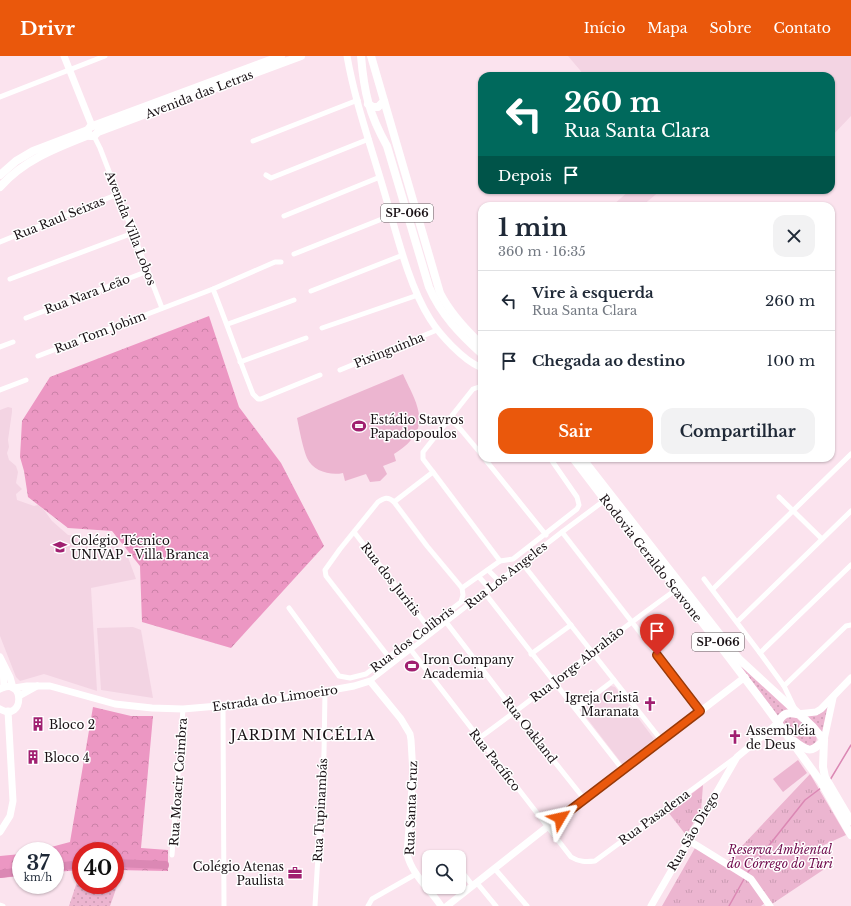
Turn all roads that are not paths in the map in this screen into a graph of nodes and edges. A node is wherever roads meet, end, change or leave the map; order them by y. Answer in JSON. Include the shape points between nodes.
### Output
{"nodes":[{"id":1,"x":64,"y":56,"type":"edge"},
{"id":2,"x":105,"y":56,"type":"edge"},
{"id":3,"x":280,"y":56,"type":"edge"},
{"id":4,"x":301,"y":56,"type":"edge"},
{"id":5,"x":361,"y":56,"type":"edge"},
{"id":6,"x":371,"y":56,"type":"edge"},
{"id":7,"x":346,"y":57,"type":"edge"},
{"id":8,"x":70,"y":70,"type":"junction"},
{"id":9,"x":376,"y":71,"type":"junction"},
{"id":10,"x":363,"y":77,"type":"junction"},
{"id":11,"x":0,"y":97,"type":"edge"},
{"id":12,"x":358,"y":100,"type":"junction"},
{"id":13,"x":384,"y":101,"type":"junction"},
{"id":14,"x":368,"y":104,"type":"junction"},
{"id":15,"x":92,"y":131,"type":"junction"},
{"id":16,"x":369,"y":138,"type":"junction"},
{"id":17,"x":253,"y":141,"type":"dead end"},
{"id":18,"x":0,"y":175,"type":"edge"},
{"id":19,"x":266,"y":176,"type":"dead end"},
{"id":20,"x":380,"y":176,"type":"junction"},
{"id":21,"x":0,"y":187,"type":"edge"},
{"id":22,"x":118,"y":194,"type":"junction"},
{"id":23,"x":392,"y":215,"type":"junction"},
{"id":24,"x":284,"y":216,"type":"dead end"},
{"id":25,"x":133,"y":233,"type":"junction"},
{"id":26,"x":0,"y":242,"type":"edge"},
{"id":27,"x":294,"y":254,"type":"dead end"},
{"id":28,"x":404,"y":255,"type":"junction"},
{"id":29,"x":282,"y":262,"type":"dead end"},
{"id":30,"x":148,"y":270,"type":"junction"},
{"id":31,"x":10,"y":279,"type":"dead end"},
{"id":32,"x":213,"y":289,"type":"junction"},
{"id":33,"x":311,"y":291,"type":"dead end"},
{"id":34,"x":418,"y":295,"type":"junction"},
{"id":35,"x":294,"y":300,"type":"dead end"},
{"id":36,"x":162,"y":308,"type":"junction"},
{"id":37,"x":26,"y":318,"type":"dead end"},
{"id":38,"x":228,"y":324,"type":"junction"},
{"id":39,"x":322,"y":328,"type":"dead end"},
{"id":40,"x":438,"y":330,"type":"junction"},
{"id":41,"x":306,"y":338,"type":"dead end"},
{"id":42,"x":478,"y":341,"type":"edge"},
{"id":43,"x":13,"y":342,"type":"dead end"},
{"id":44,"x":0,"y":347,"type":"edge"},
{"id":45,"x":478,"y":350,"type":"edge"},
{"id":46,"x":38,"y":356,"type":"dead end"},
{"id":47,"x":240,"y":362,"type":"junction"},
{"id":48,"x":478,"y":366,"type":"edge"},
{"id":49,"x":340,"y":370,"type":"dead end"},
{"id":50,"x":320,"y":375,"type":"dead end"},
{"id":51,"x":26,"y":380,"type":"dead end"},
{"id":52,"x":478,"y":388,"type":"edge"},
{"id":53,"x":0,"y":390,"type":"edge"},
{"id":54,"x":450,"y":418,"type":"junction"},
{"id":55,"x":478,"y":450,"type":"edge"},
{"id":56,"x":851,"y":454,"type":"edge"},
{"id":57,"x":487,"y":462,"type":"edge"},
{"id":58,"x":553,"y":462,"type":"edge"},
{"id":59,"x":576,"y":462,"type":"edge"},
{"id":60,"x":585,"y":462,"type":"edge"},
{"id":61,"x":433,"y":472,"type":"junction"},
{"id":62,"x":779,"y":497,"type":"dead end"},
{"id":63,"x":605,"y":500,"type":"junction"},
{"id":64,"x":394,"y":502,"type":"junction"},
{"id":65,"x":851,"y":511,"type":"edge"},
{"id":66,"x":793,"y":512,"type":"junction"},
{"id":67,"x":354,"y":532,"type":"junction"},
{"id":68,"x":562,"y":532,"type":"junction"},
{"id":69,"x":546,"y":534,"type":"junction"},
{"id":70,"x":822,"y":539,"type":"junction"},
{"id":71,"x":500,"y":561,"type":"junction"},
{"id":72,"x":522,"y":562,"type":"junction"},
{"id":73,"x":851,"y":565,"type":"edge"},
{"id":74,"x":488,"y":570,"type":"junction"},
{"id":75,"x":479,"y":577,"type":"junction"},
{"id":76,"x":704,"y":579,"type":"dead end"},
{"id":77,"x":499,"y":581,"type":"junction"},
{"id":78,"x":462,"y":588,"type":"junction"},
{"id":79,"x":489,"y":588,"type":"junction"},
{"id":80,"x":677,"y":589,"type":"junction"},
{"id":81,"x":713,"y":589,"type":"junction"},
{"id":82,"x":484,"y":592,"type":"junction"},
{"id":83,"x":289,"y":608,"type":"dead end"},
{"id":84,"x":446,"y":622,"type":"junction"},
{"id":85,"x":631,"y":622,"type":"junction"},
{"id":86,"x":737,"y":622,"type":"junction"},
{"id":87,"x":571,"y":625,"type":"junction"},
{"id":88,"x":851,"y":625,"type":"edge"},
{"id":89,"x":428,"y":627,"type":"junction"},
{"id":90,"x":410,"y":650,"type":"junction"},
{"id":91,"x":592,"y":652,"type":"junction"},
{"id":92,"x":760,"y":653,"type":"junction"},
{"id":93,"x":531,"y":654,"type":"junction"},
{"id":94,"x":388,"y":656,"type":"junction"},
{"id":95,"x":1,"y":660,"type":"edge"},
{"id":96,"x":745,"y":678,"type":"junction"},
{"id":97,"x":851,"y":678,"type":"edge"},
{"id":98,"x":614,"y":680,"type":"junction"},
{"id":99,"x":370,"y":681,"type":"junction"},
{"id":100,"x":553,"y":682,"type":"junction"},
{"id":101,"x":37,"y":686,"type":"junction"},
{"id":102,"x":784,"y":686,"type":"junction"},
{"id":103,"x":1,"y":688,"type":"edge"},
{"id":104,"x":13,"y":688,"type":"junction"},
{"id":105,"x":325,"y":691,"type":"junction"},
{"id":106,"x":19,"y":696,"type":"junction"},
{"id":107,"x":833,"y":698,"type":"junction"},
{"id":108,"x":223,"y":706,"type":"junction"},
{"id":109,"x":0,"y":709,"type":"edge"},
{"id":110,"x":183,"y":709,"type":"junction"},
{"id":111,"x":576,"y":709,"type":"junction"},
{"id":112,"x":8,"y":711,"type":"junction"},
{"id":113,"x":700,"y":711,"type":"junction"},
{"id":114,"x":515,"y":712,"type":"junction"},
{"id":115,"x":798,"y":714,"type":"junction"},
{"id":116,"x":778,"y":723,"type":"junction"},
{"id":117,"x":783,"y":731,"type":"junction"},
{"id":118,"x":478,"y":739,"type":"junction"},
{"id":119,"x":662,"y":740,"type":"junction"},
{"id":120,"x":824,"y":740,"type":"junction"},
{"id":121,"x":623,"y":770,"type":"junction"},
{"id":122,"x":724,"y":770,"type":"junction"},
{"id":123,"x":585,"y":800,"type":"junction"},
{"id":124,"x":851,"y":821,"type":"edge"},
{"id":125,"x":547,"y":827,"type":"junction"},
{"id":126,"x":0,"y":832,"type":"edge"},
{"id":127,"x":851,"y":835,"type":"edge"},
{"id":128,"x":688,"y":840,"type":"junction"},
{"id":129,"x":172,"y":855,"type":"dead end"},
{"id":130,"x":584,"y":862,"type":"joint"},
{"id":131,"x":495,"y":869,"type":"junction"},
{"id":132,"x":416,"y":874,"type":"junction"},
{"id":133,"x":466,"y":875,"type":"edge"},
{"id":134,"x":475,"y":884,"type":"junction"},
{"id":135,"x":224,"y":906,"type":"edge"},
{"id":136,"x":315,"y":906,"type":"edge"},
{"id":137,"x":368,"y":906,"type":"edge"},
{"id":138,"x":441,"y":906,"type":"edge"},
{"id":139,"x":447,"y":906,"type":"edge"},
{"id":140,"x":496,"y":906,"type":"edge"},
{"id":141,"x":527,"y":906,"type":"edge"},
{"id":142,"x":651,"y":906,"type":"edge"},
{"id":143,"x":770,"y":906,"type":"edge"}],
"edges":[{"from":1,"to":8,"type":"main road"},
{"from":2,"to":8,"type":"street"},
{"from":3,"to":15,"type":"main road","name":"Avenida das Letras"},
{"from":4,"to":15,"type":"main road","name":"Avenida das Letras"},
{"from":5,"to":10,"type":"main road","number":"SP-066"},
{"from":6,"to":9,"type":"main road","number":"SP-066"},
{"from":7,"to":12,"type":"main road"},
{"from":8,"to":11,"type":"street"},
{"from":8,"to":15,"type":"main road"},
{"from":9,"to":10,"type":"main road","via":[[368,72]]},
{"from":9,"to":13,"type":"main road","number":"SP-066"},
{"from":10,"to":14,"type":"main road","number":"SP-066"},
{"from":12,"to":16,"type":"main road"},
{"from":12,"to":17,"type":"street"},
{"from":13,"to":14,"type":"main road","via":[[378,107]]},
{"from":13,"to":42,"type":"main road","number":"SP-066","via":[[440,293],[456,319]]},
{"from":14,"to":45,"type":"main road","number":"SP-066","via":[[375,125],[387,146],[432,294],[444,315]]},
{"from":15,"to":18,"type":"main road","name":"Avenida das Letras","via":[[33,151]]},
{"from":15,"to":21,"type":"main road","name":"Avenida das Letras","via":[[38,157],[15,172]]},
{"from":15,"to":22,"type":"street","name":"Avenida Villa Lobos"},
{"from":16,"to":19,"type":"street","via":[[271,178]]},
{"from":16,"to":20,"type":"main road"},
{"from":20,"to":23,"type":"main road"},
{"from":20,"to":24,"type":"street"},
{"from":22,"to":25,"type":"street","name":"Avenida Villa Lobos"},
{"from":22,"to":26,"type":"street","name":"Rua Raul Seixas"},
{"from":23,"to":27,"type":"street"},
{"from":23,"to":28,"type":"main road"},
{"from":25,"to":30,"type":"street","name":"Avenida Villa Lobos"},
{"from":25,"to":31,"type":"street"},
{"from":28,"to":33,"type":"street"},
{"from":28,"to":34,"type":"main road"},
{"from":29,"to":32,"type":"street","name":"Rua Tom Jobim","via":[[274,262]]},
{"from":30,"to":36,"type":"street","name":"Avenida Villa Lobos"},
{"from":30,"to":37,"type":"street","name":"Rua Nara Leão"},
{"from":32,"to":36,"type":"street","name":"Rua Tom Jobim"},
{"from":32,"to":38,"type":"street"},
{"from":34,"to":39,"type":"street"},
{"from":34,"to":40,"type":"main road"},
{"from":35,"to":38,"type":"street"},
{"from":36,"to":46,"type":"street","name":"Rua Tom Jobim"},
{"from":38,"to":47,"type":"street"},
{"from":40,"to":48,"type":"main road"},
{"from":40,"to":49,"type":"street","name":"Pixinguinha"},
{"from":41,"to":47,"type":"street"},
{"from":43,"to":44,"type":"street"},
{"from":47,"to":50,"type":"street","via":[[258,399]]},
{"from":51,"to":53,"type":"street"},
{"from":52,"to":54,"type":"street"},
{"from":54,"to":55,"type":"street"},
{"from":54,"to":61,"type":"street","via":[[423,452],[423,459]]},
{"from":56,"to":66,"type":"street"},
{"from":57,"to":69,"type":"street"},
{"from":58,"to":69,"type":"street","via":[[577,497],[579,505]]},
{"from":59,"to":63,"type":"main road","name":"Rodovia Geraldo Scavone","number":"SP-066"},
{"from":60,"to":115,"type":"main road","name":"Rodovia Geraldo Scavone","number":"SP-066","via":[[739,659]]},
{"from":61,"to":64,"type":"street"},
{"from":61,"to":71,"type":"street"},
{"from":62,"to":66,"type":"street"},
{"from":63,"to":68,"type":"street","name":"Rua Los Angeles"},
{"from":63,"to":80,"type":"main road","name":"Rodovia Geraldo Scavone","number":"SP-066"},
{"from":64,"to":67,"type":"street","via":[[390,498],[383,498]]},
{"from":64,"to":78,"type":"street"},
{"from":65,"to":70,"type":"street"},
{"from":66,"to":70,"type":"street"},
{"from":66,"to":81,"type":"street"},
{"from":67,"to":89,"type":"street","name":"Rua dos Juritis"},
{"from":67,"to":94,"type":"street","via":[[326,567],[325,573]]},
{"from":68,"to":72,"type":"street","name":"Rua Los Angeles"},
{"from":68,"to":85,"type":"street"},
{"from":69,"to":71,"type":"street","via":[[513,559]]},
{"from":70,"to":86,"type":"street"},
{"from":71,"to":74,"type":"street"},
{"from":72,"to":77,"type":"street","name":"Rua Los Angeles"},
{"from":72,"to":87,"type":"street"},
{"from":73,"to":92,"type":"street"},
{"from":74,"to":75,"type":"street"},
{"from":74,"to":77,"type":"street"},
{"from":75,"to":78,"type":"street"},
{"from":75,"to":79,"type":"street"},
{"from":76,"to":81,"type":"street"},
{"from":77,"to":79,"type":"street","name":"Rua Los Angeles"},
{"from":78,"to":89,"type":"street","name":"Rua dos Colibris","via":[[464,595],[461,602]]},
{"from":79,"to":82,"type":"street","name":"Rua Los Angeles"},
{"from":80,"to":85,"type":"street","name":"Rua Jorge Abrahão"},
{"from":80,"to":96,"type":"main road","name":"Rodovia Geraldo Scavone","number":"SP-066"},
{"from":81,"to":86,"type":"street"},
{"from":82,"to":84,"type":"street","name":"Rua Los Angeles"},
{"from":82,"to":93,"type":"street"},
{"from":83,"to":94,"type":"street","name":"Rua dos Colibris","via":[[340,676],[363,676]]},
{"from":84,"to":90,"type":"street","name":"Rua Los Angeles"},
{"from":84,"to":114,"type":"street","name":"Rua Oakland"},
{"from":85,"to":91,"type":"street","name":"Rua Jorge Abrahão"},
{"from":85,"to":113,"type":"street"},
{"from":86,"to":92,"type":"street"},
{"from":87,"to":91,"type":"street"},
{"from":87,"to":93,"type":"street"},
{"from":88,"to":102,"type":"street","via":[[846,626]]},
{"from":89,"to":94,"type":"street","name":"Rua dos Colibris"},
{"from":90,"to":99,"type":"street","name":"Rua Los Angeles"},
{"from":90,"to":118,"type":"street","name":"Rua Pacífico"},
{"from":91,"to":98,"type":"street"},
{"from":91,"to":100,"type":"street","name":"Rua Jorge Abrahão"},
{"from":92,"to":102,"type":"street"},
{"from":93,"to":100,"type":"street"},
{"from":95,"to":103,"type":"main road"},
{"from":95,"to":104,"type":"main road"},
{"from":96,"to":113,"type":"main road"},
{"from":96,"to":116,"type":"main road","name":"Rodovia Geraldo Scavone","number":"SP-066"},
{"from":97,"to":107,"type":"main road"},
{"from":98,"to":111,"type":"street"},
{"from":98,"to":119,"type":"street"},
{"from":99,"to":105,"type":"main road","name":"Estrada do Limoeiro"},
{"from":99,"to":132,"type":"main road","name":"Rua Santa Cruz","via":[[410,734],[413,774],[407,854]]},
{"from":100,"to":111,"type":"street"},
{"from":100,"to":114,"type":"street","name":"Rua Jorge Abrahão"},
{"from":101,"to":104,"type":"main road","name":"Estrada do Limoeiro"},
{"from":101,"to":106,"type":"main road"},
{"from":101,"to":110,"type":"main road","name":"Estrada do Limoeiro","via":[[61,688],[115,704]]},
{"from":102,"to":115,"type":"street"},
{"from":103,"to":104,"type":"main road","name":"Estrada do Limoeiro"},
{"from":104,"to":106,"type":"main road"},
{"from":105,"to":108,"type":"main road","name":"Estrada do Limoeiro","via":[[264,702]]},
{"from":105,"to":136,"type":"street","name":"Rua Tupinambás"},
{"from":106,"to":112,"type":"main road","via":[[17,706]]},
{"from":107,"to":115,"type":"main road","via":[[816,712]]},
{"from":107,"to":120,"type":"main road"},
{"from":108,"to":110,"type":"main road","name":"Estrada do Limoeiro"},
{"from":108,"to":135,"type":"street"},
{"from":109,"to":112,"type":"main road"},
{"from":110,"to":129,"type":"street","name":"Rua Moacir Coimbra"},
{"from":111,"to":121,"type":"street"},
{"from":112,"to":126,"type":"main road","via":[[12,801],[10,816]]},
{"from":113,"to":119,"type":"main road"},
{"from":114,"to":118,"type":"street","name":"Rua Jorge Abrahão"},
{"from":114,"to":123,"type":"street","name":"Rua Oakland"},
{"from":115,"to":116,"type":"main road","via":[[786,713]]},
{"from":115,"to":120,"type":"main road","name":"Rodovia Geraldo Scavone","number":"SP-066"},
{"from":116,"to":117,"type":"main road","name":"Rodovia Geraldo Scavone","number":"SP-066"},
{"from":116,"to":122,"type":"main road","name":"Rua São Diego"},
{"from":117,"to":120,"type":"main road","via":[[805,749],[812,750]]},
{"from":117,"to":127,"type":"main road","name":"Rodovia Geraldo Scavone","number":"SP-066","via":[[821,782]]},
{"from":118,"to":125,"type":"street","name":"Rua Pacífico"},
{"from":119,"to":121,"type":"main road"},
{"from":120,"to":124,"type":"main road","via":[[825,777]]},
{"from":121,"to":123,"type":"main road"},
{"from":122,"to":128,"type":"main road","name":"Rua São Diego"},
{"from":122,"to":130,"type":"street","name":"Rua Pasadena","via":[[595,861]]},
{"from":123,"to":125,"type":"main road"},
{"from":125,"to":130,"type":"street","name":"Rua Pacífico","via":[[571,857]]},
{"from":125,"to":131,"type":"main road"},
{"from":128,"to":142,"type":"main road","name":"Rua São Diego"},
{"from":128,"to":143,"type":"main road","via":[[751,879]]},
{"from":131,"to":134,"type":"main road"},
{"from":131,"to":141,"type":"street"},
{"from":132,"to":137,"type":"street","via":[[372,899]]},
{"from":132,"to":138,"type":"main road"},
{"from":133,"to":134,"type":"street"},
{"from":134,"to":139,"type":"main road"},
{"from":134,"to":140,"type":"street"}]}
